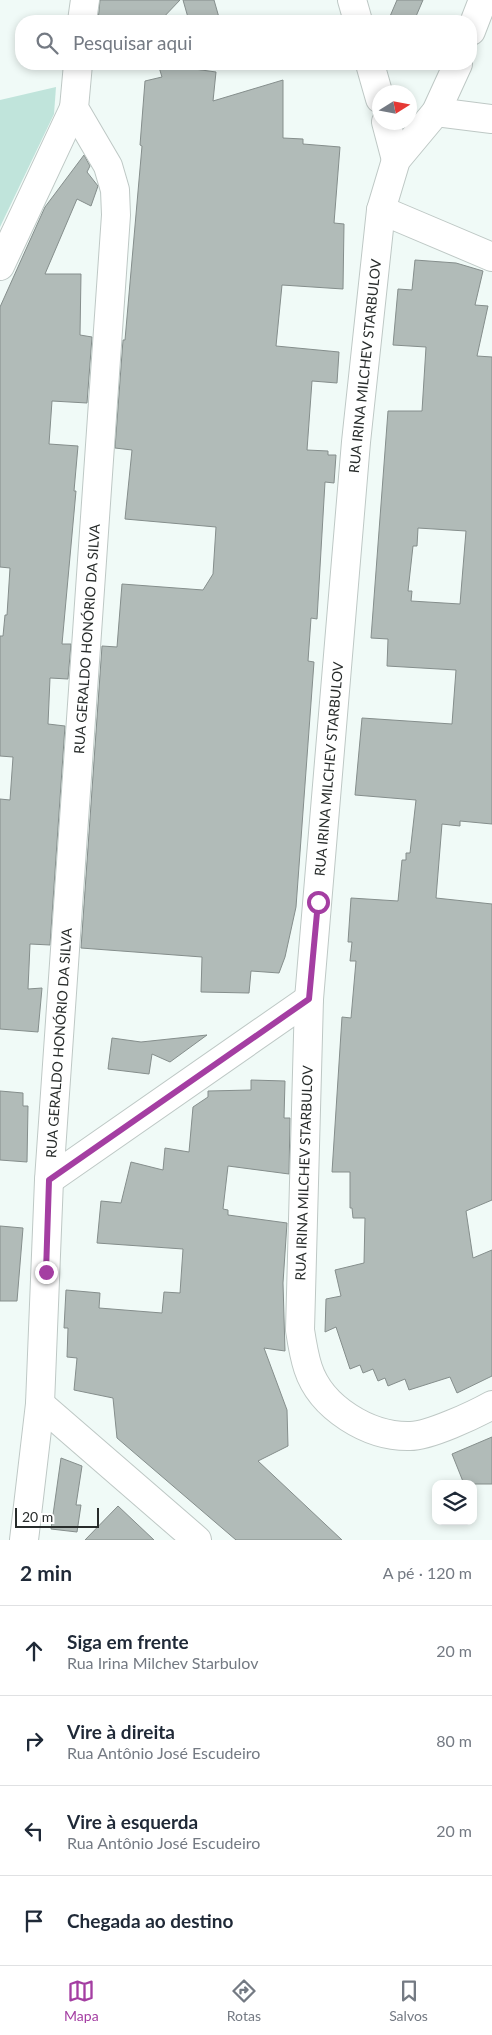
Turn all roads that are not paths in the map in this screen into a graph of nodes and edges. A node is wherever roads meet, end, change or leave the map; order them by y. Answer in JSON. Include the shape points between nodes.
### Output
{"nodes":[{"id":1,"x":85,"y":0,"type":"edge"},
{"id":2,"x":352,"y":0,"type":"edge"},
{"id":3,"x":484,"y":0,"type":"edge"},
{"id":4,"x":83,"y":15,"type":"edge"},
{"id":5,"x":356,"y":15,"type":"edge"},
{"id":6,"x":477,"y":17,"type":"edge"},
{"id":7,"x":77,"y":70,"type":"edge"},
{"id":8,"x":372,"y":70,"type":"edge"},
{"id":9,"x":455,"y":70,"type":"edge"},
{"id":10,"x":376,"y":85,"type":"edge"},
{"id":11,"x":74,"y":108,"type":"junction"},
{"id":12,"x":436,"y":112,"type":"junction"},
{"id":13,"x":492,"y":119,"type":"edge"},
{"id":14,"x":388,"y":130,"type":"edge"},
{"id":15,"x":396,"y":160,"type":"junction"},
{"id":16,"x":381,"y":210,"type":"junction"},
{"id":17,"x":492,"y":257,"type":"edge"},
{"id":18,"x":0,"y":266,"type":"edge"},
{"id":19,"x":309,"y":999,"type":"junction"},
{"id":20,"x":49,"y":1180,"type":"junction"},
{"id":21,"x":40,"y":1404,"type":"junction"},
{"id":22,"x":492,"y":1405,"type":"edge"},
{"id":23,"x":24,"y":1540,"type":"edge"},
{"id":24,"x":197,"y":1540,"type":"edge"}],
"edges":[{"from":1,"to":4,"type":"street"},
{"from":2,"to":5,"type":"street"},
{"from":3,"to":6,"type":"street"},
{"from":7,"to":11,"type":"street"},
{"from":8,"to":10,"type":"street"},
{"from":9,"to":12,"type":"street","name":"RUA IRINA MILCHEV STARBULOV"},
{"from":11,"to":18,"type":"street"},
{"from":11,"to":20,"type":"street","name":"RUA GERALDO HONÓRIO DA SILVA","via":[[108,166],[115,190],[116,215]]},
{"from":12,"to":13,"type":"street"},
{"from":12,"to":15,"type":"street","name":"RUA IRINA MILCHEV STARBULOV"},
{"from":14,"to":15,"type":"street"},
{"from":15,"to":16,"type":"street","name":"RUA IRINA MILCHEV STARBULOV"},
{"from":16,"to":17,"type":"street"},
{"from":16,"to":19,"type":"street","name":"RUA IRINA MILCHEV STARBULOV","via":[[356,442]]},
{"from":19,"to":20,"type":"street"},
{"from":19,"to":22,"type":"street","name":"RUA IRINA MILCHEV STARBULOV","via":[[300,1330],[308,1369],[323,1395],[346,1416],[378,1432],[411,1436],[474,1415]]},
{"from":20,"to":21,"type":"street","name":"RUA GERALDO HONÓRIO DA SILVA"},
{"from":21,"to":23,"type":"street","name":"RUA GERALDO HONÓRIO DA SILVA"},
{"from":21,"to":24,"type":"street"}]}
